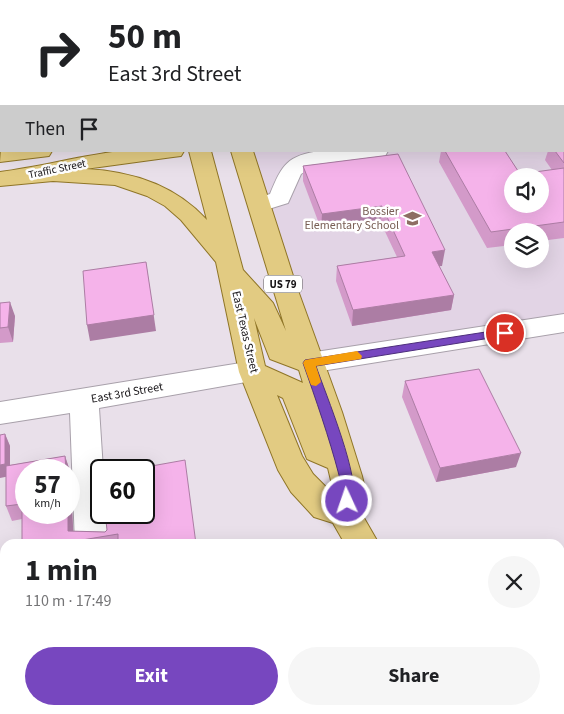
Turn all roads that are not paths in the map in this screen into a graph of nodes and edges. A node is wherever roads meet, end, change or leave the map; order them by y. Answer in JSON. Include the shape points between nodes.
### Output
{"nodes":[{"id":1,"x":33,"y":152,"type":"edge"},
{"id":2,"x":165,"y":152,"type":"edge"},
{"id":3,"x":200,"y":152,"type":"edge"},
{"id":4,"x":242,"y":152,"type":"edge"},
{"id":5,"x":360,"y":152,"type":"edge"},
{"id":6,"x":343,"y":153,"type":"edge"},
{"id":7,"x":0,"y":156,"type":"edge"},
{"id":8,"x":32,"y":175,"type":"junction"},
{"id":9,"x":0,"y":179,"type":"edge"},
{"id":10,"x":259,"y":205,"type":"junction"},
{"id":11,"x":230,"y":267,"type":"junction"},
{"id":12,"x":564,"y":324,"type":"edge"},
{"id":13,"x":309,"y":363,"type":"junction"},
{"id":14,"x":253,"y":372,"type":"junction"},
{"id":15,"x":84,"y":400,"type":"junction"},
{"id":16,"x":0,"y":413,"type":"edge"},
{"id":17,"x":341,"y":460,"type":"junction"},
{"id":18,"x":344,"y":512,"type":"junction"},
{"id":19,"x":92,"y":539,"type":"edge"},
{"id":20,"x":360,"y":539,"type":"edge"}],
"edges":[{"from":1,"to":7,"type":"main road","name":"Traffic Street"},
{"from":2,"to":8,"type":"main road","name":"Traffic Street","via":[[85,162]]},
{"from":3,"to":11,"type":"main road","name":"East Texas Street"},
{"from":4,"to":10,"type":"main road","number":"US 79"},
{"from":5,"to":6,"type":"street"},
{"from":6,"to":10,"type":"street","via":[[300,164],[291,170],[280,198]]},
{"from":8,"to":9,"type":"main road","name":"Traffic Street"},
{"from":8,"to":11,"type":"main road","via":[[94,176],[134,182],[148,188],[190,215]]},
{"from":10,"to":13,"type":"main road","number":"US 79"},
{"from":11,"to":13,"type":"main road","via":[[264,309],[280,352]]},
{"from":11,"to":14,"type":"main road","name":"East Texas Street"},
{"from":12,"to":13,"type":"street"},
{"from":13,"to":17,"type":"main road","number":"US 79"},
{"from":14,"to":15,"type":"street","name":"East 3rd Street"},
{"from":14,"to":17,"type":"main road","via":[[294,391],[318,450]]},
{"from":14,"to":18,"type":"main road","name":"East Texas Street","via":[[289,461],[302,483],[325,507]]},
{"from":15,"to":16,"type":"street","name":"East 3rd Street"},
{"from":15,"to":19,"type":"street"},
{"from":17,"to":18,"type":"main road","number":"US 79","via":[[349,489]]},
{"from":18,"to":20,"type":"main road"}]}
